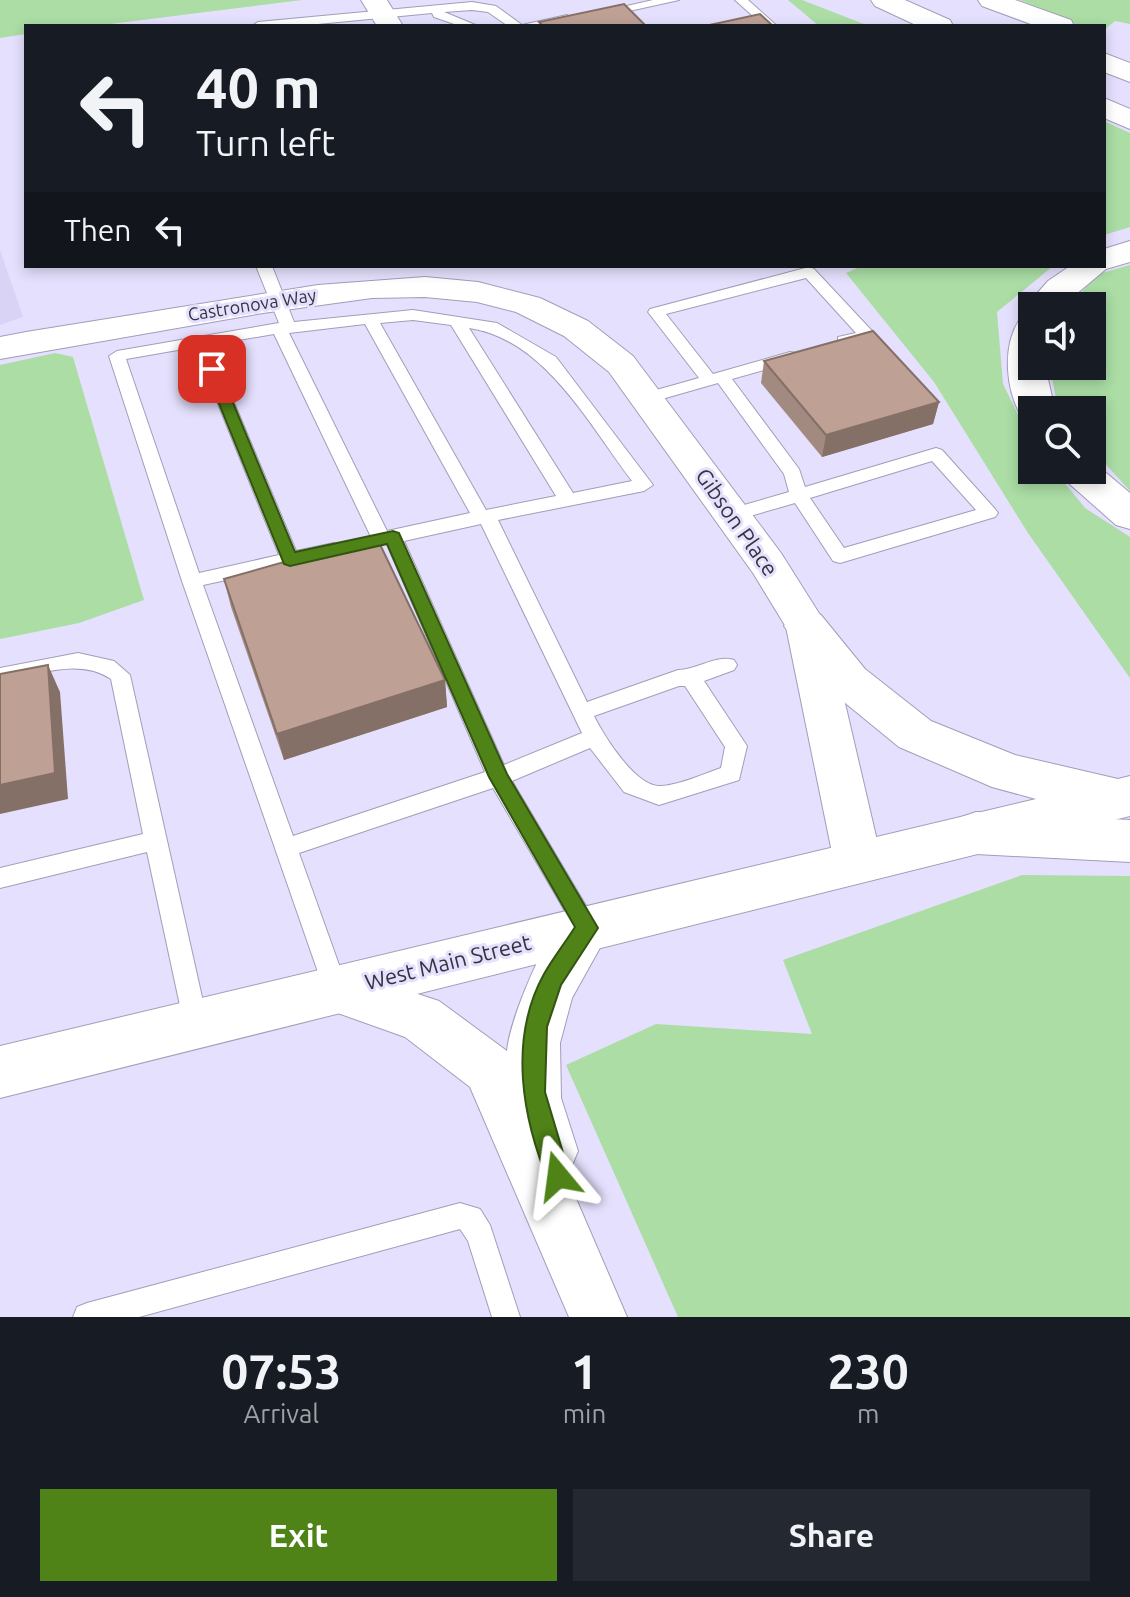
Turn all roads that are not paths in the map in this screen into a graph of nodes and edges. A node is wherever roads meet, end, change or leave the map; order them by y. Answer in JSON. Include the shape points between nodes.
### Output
{"nodes":[{"id":1,"x":505,"y":0,"type":"edge"},
{"id":2,"x":604,"y":0,"type":"edge"},
{"id":3,"x":673,"y":0,"type":"edge"},
{"id":4,"x":741,"y":0,"type":"edge"},
{"id":5,"x":884,"y":0,"type":"edge"},
{"id":6,"x":975,"y":0,"type":"edge"},
{"id":7,"x":991,"y":0,"type":"edge"},
{"id":8,"x":489,"y":1,"type":"edge"},
{"id":9,"x":472,"y":6,"type":"junction"},
{"id":10,"x":615,"y":10,"type":"junction"},
{"id":11,"x":425,"y":12,"type":"junction"},
{"id":12,"x":382,"y":13,"type":"edge"},
{"id":13,"x":308,"y":24,"type":"edge"},
{"id":14,"x":465,"y":24,"type":"edge"},
{"id":15,"x":513,"y":24,"type":"edge"},
{"id":16,"x":538,"y":24,"type":"edge"},
{"id":17,"x":769,"y":24,"type":"edge"},
{"id":18,"x":936,"y":24,"type":"edge"},
{"id":19,"x":1026,"y":24,"type":"edge"},
{"id":20,"x":1056,"y":24,"type":"edge"},
{"id":21,"x":1106,"y":43,"type":"edge"},
{"id":22,"x":1130,"y":52,"type":"edge"},
{"id":23,"x":1106,"y":62,"type":"edge"},
{"id":24,"x":1130,"y":74,"type":"edge"},
{"id":25,"x":1106,"y":108,"type":"edge"},
{"id":26,"x":1130,"y":120,"type":"edge"},
{"id":27,"x":1130,"y":251,"type":"edge"},
{"id":28,"x":1106,"y":259,"type":"edge"},
{"id":29,"x":265,"y":268,"type":"edge"},
{"id":30,"x":1089,"y":268,"type":"edge"},
{"id":31,"x":511,"y":287,"type":"joint"},
{"id":32,"x":1056,"y":292,"type":"edge"},
{"id":33,"x":282,"y":319,"type":"junction"},
{"id":34,"x":370,"y":319,"type":"junction"},
{"id":35,"x":456,"y":320,"type":"junction"},
{"id":36,"x":201,"y":342,"type":"junction"},
{"id":37,"x":0,"y":348,"type":"edge"},
{"id":38,"x":716,"y":378,"type":"junction"},
{"id":39,"x":648,"y":398,"type":"junction"},
{"id":40,"x":1094,"y":484,"type":"edge"},
{"id":41,"x":798,"y":494,"type":"junction"},
{"id":42,"x":568,"y":500,"type":"junction"},
{"id":43,"x":733,"y":515,"type":"junction"},
{"id":44,"x":1130,"y":515,"type":"edge"},
{"id":45,"x":484,"y":517,"type":"junction"},
{"id":46,"x":373,"y":541,"type":"junction"},
{"id":47,"x":290,"y":559,"type":"junction"},
{"id":48,"x":192,"y":581,"type":"junction"},
{"id":49,"x":806,"y":626,"type":"junction"},
{"id":50,"x":727,"y":665,"type":"dead end"},
{"id":51,"x":0,"y":676,"type":"edge"},
{"id":52,"x":691,"y":678,"type":"junction"},
{"id":53,"x":582,"y":712,"type":"junction"},
{"id":54,"x":594,"y":737,"type":"junction"},
{"id":55,"x":498,"y":777,"type":"junction"},
{"id":56,"x":1126,"y":812,"type":"edge"},
{"id":57,"x":156,"y":840,"type":"junction"},
{"id":58,"x":286,"y":848,"type":"junction"},
{"id":59,"x":858,"y":862,"type":"junction"},
{"id":60,"x":0,"y":878,"type":"edge"},
{"id":61,"x":587,"y":928,"type":"junction"},
{"id":62,"x":336,"y":990,"type":"junction"},
{"id":63,"x":196,"y":1024,"type":"junction"},
{"id":64,"x":0,"y":1072,"type":"edge"},
{"id":65,"x":87,"y":1317,"type":"edge"},
{"id":66,"x":506,"y":1317,"type":"edge"},
{"id":67,"x":599,"y":1317,"type":"edge"}],
"edges":[{"from":1,"to":8,"type":"lane"},
{"from":2,"to":10,"type":"lane"},
{"from":3,"to":10,"type":"lane"},
{"from":4,"to":17,"type":"lane"},
{"from":5,"to":18,"type":"main road"},
{"from":6,"to":19,"type":"main road"},
{"from":7,"to":20,"type":"main road"},
{"from":8,"to":9,"type":"lane"},
{"from":9,"to":11,"type":"lane"},
{"from":9,"to":15,"type":"lane","via":[[492,9]]},
{"from":10,"to":16,"type":"lane"},
{"from":11,"to":12,"type":"lane"},
{"from":11,"to":14,"type":"lane"},
{"from":12,"to":13,"type":"lane"},
{"from":21,"to":22,"type":"main road"},
{"from":23,"to":24,"type":"main road"},
{"from":25,"to":26,"type":"main road"},
{"from":27,"to":28,"type":"main road"},
{"from":29,"to":33,"type":"lane"},
{"from":30,"to":32,"type":"main road"},
{"from":31,"to":33,"type":"street","name":"Castronova Way","via":[[374,286]]},
{"from":31,"to":39,"type":"street","name":"Gibson Place","via":[[605,348]]},
{"from":33,"to":34,"type":"lane"},
{"from":33,"to":36,"type":"lane"},
{"from":33,"to":37,"type":"street","name":"Castronova Way"},
{"from":33,"to":46,"type":"lane"},
{"from":34,"to":35,"type":"lane","via":[[413,315]]},
{"from":34,"to":45,"type":"lane"},
{"from":35,"to":42,"type":"lane"},
{"from":35,"to":42,"type":"lane","via":[[491,326],[550,361],[644,485]]},
{"from":36,"to":47,"type":"lane"},
{"from":36,"to":48,"type":"lane","via":[[117,356]]},
{"from":38,"to":38,"type":"lane","via":[[816,349],[867,335],[809,272],[656,312]]},
{"from":38,"to":39,"type":"lane"},
{"from":38,"to":41,"type":"lane","via":[[793,473]]},
{"from":39,"to":43,"type":"street","name":"Gibson Place"},
{"from":40,"to":44,"type":"main road"},
{"from":41,"to":41,"type":"lane","via":[[936,454],[989,513],[840,556]]},
{"from":41,"to":43,"type":"lane"},
{"from":42,"to":45,"type":"lane"},
{"from":43,"to":49,"type":"street","name":"Gibson Place"},
{"from":45,"to":46,"type":"lane"},
{"from":45,"to":53,"type":"lane"},
{"from":46,"to":47,"type":"lane"},
{"from":46,"to":55,"type":"lane"},
{"from":47,"to":48,"type":"lane"},
{"from":48,"to":58,"type":"lane"},
{"from":49,"to":56,"type":"main road","via":[[849,681],[915,734]]},
{"from":49,"to":59,"type":"street","name":"Gibson Place"},
{"from":50,"to":52,"type":"lane"},
{"from":51,"to":57,"type":"lane","via":[[85,659],[109,665],[120,675]]},
{"from":52,"to":53,"type":"lane"},
{"from":52,"to":54,"type":"lane","via":[[736,746],[731,774],[659,796],[632,786]]},
{"from":53,"to":54,"type":"lane"},
{"from":54,"to":55,"type":"lane"},
{"from":55,"to":58,"type":"lane"},
{"from":55,"to":61,"type":"lane"},
{"from":56,"to":59,"type":"main road","name":"West Main Street","via":[[976,833]]},
{"from":57,"to":60,"type":"lane"},
{"from":57,"to":63,"type":"lane"},
{"from":58,"to":62,"type":"lane"},
{"from":59,"to":61,"type":"main road","name":"West Main Street"},
{"from":61,"to":62,"type":"main road","name":"West Main Street"},
{"from":61,"to":67,"type":"street","via":[[552,980],[535,1027],[533,1092]]},
{"from":62,"to":63,"type":"main road","name":"West Main Street"},
{"from":62,"to":67,"type":"street","via":[[421,1018],[489,1069]]},
{"from":63,"to":64,"type":"main road","name":"West Main Street"},
{"from":65,"to":66,"type":"lane","via":[[460,1216],[470,1219],[480,1235]]}]}
